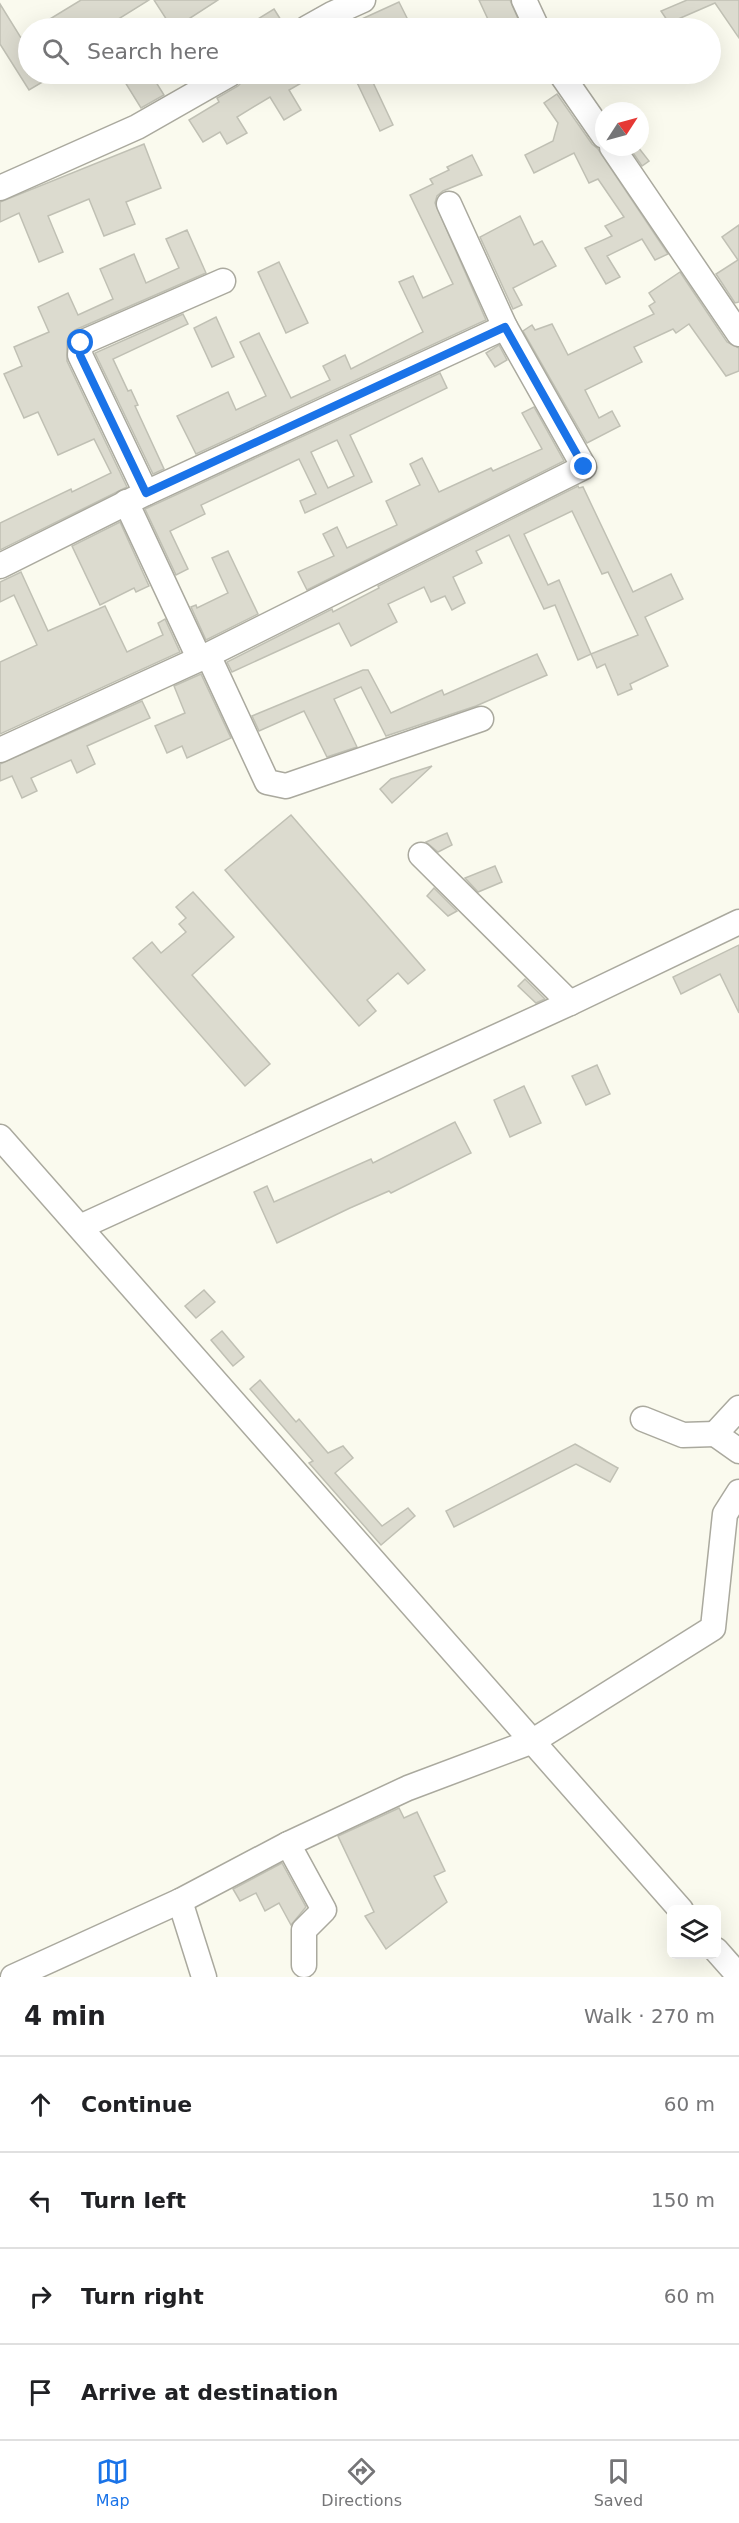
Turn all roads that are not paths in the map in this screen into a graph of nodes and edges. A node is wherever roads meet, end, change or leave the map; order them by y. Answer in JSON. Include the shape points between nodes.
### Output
{"nodes":[{"id":1,"x":363,"y":0,"type":"edge"},
{"id":2,"x":524,"y":0,"type":"edge"},
{"id":3,"x":325,"y":18,"type":"edge"},
{"id":4,"x":532,"y":18,"type":"edge"},
{"id":5,"x":212,"y":84,"type":"edge"},
{"id":6,"x":568,"y":84,"type":"edge"},
{"id":7,"x":595,"y":123,"type":"edge"},
{"id":8,"x":618,"y":156,"type":"edge"},
{"id":9,"x":0,"y":188,"type":"edge"},
{"id":10,"x":449,"y":204,"type":"dead end"},
{"id":11,"x":223,"y":281,"type":"dead end"},
{"id":12,"x":505,"y":327,"type":"junction"},
{"id":13,"x":739,"y":334,"type":"edge"},
{"id":14,"x":136,"y":498,"type":"junction"},
{"id":15,"x":0,"y":566,"type":"edge"},
{"id":16,"x":204,"y":657,"type":"junction"},
{"id":17,"x":481,"y":719,"type":"dead end"},
{"id":18,"x":0,"y":750,"type":"edge"},
{"id":19,"x":421,"y":855,"type":"dead end"},
{"id":20,"x":739,"y":922,"type":"edge"},
{"id":21,"x":570,"y":1004,"type":"junction"},
{"id":22,"x":0,"y":1137,"type":"edge"},
{"id":23,"x":80,"y":1227,"type":"junction"},
{"id":24,"x":739,"y":1408,"type":"edge"},
{"id":25,"x":643,"y":1419,"type":"dead end"},
{"id":26,"x":715,"y":1434,"type":"junction"},
{"id":27,"x":739,"y":1451,"type":"edge"},
{"id":28,"x":739,"y":1492,"type":"edge"},
{"id":29,"x":532,"y":1741,"type":"junction"},
{"id":30,"x":288,"y":1844,"type":"junction"},
{"id":31,"x":180,"y":1901,"type":"junction"},
{"id":32,"x":677,"y":1905,"type":"edge"},
{"id":33,"x":721,"y":1955,"type":"edge"},
{"id":34,"x":304,"y":1965,"type":"dead end"},
{"id":35,"x":739,"y":1976,"type":"edge"},
{"id":36,"x":14,"y":1977,"type":"edge"},
{"id":37,"x":204,"y":1977,"type":"edge"}],
"edges":[{"from":1,"to":3,"type":"street"},
{"from":2,"to":4,"type":"street"},
{"from":5,"to":9,"type":"street","via":[[137,127]]},
{"from":6,"to":7,"type":"street"},
{"from":8,"to":13,"type":"street"},
{"from":10,"to":12,"type":"street"},
{"from":11,"to":14,"type":"street","via":[[81,343],[80,355]]},
{"from":12,"to":14,"type":"street"},
{"from":12,"to":16,"type":"street","via":[[584,467]]},
{"from":14,"to":15,"type":"street"},
{"from":14,"to":16,"type":"street"},
{"from":16,"to":17,"type":"street","via":[[267,782],[286,786]]},
{"from":16,"to":18,"type":"street"},
{"from":19,"to":21,"type":"street"},
{"from":20,"to":21,"type":"street"},
{"from":21,"to":23,"type":"street"},
{"from":22,"to":23,"type":"street"},
{"from":23,"to":29,"type":"street"},
{"from":24,"to":26,"type":"street"},
{"from":25,"to":26,"type":"street","via":[[683,1435]]},
{"from":26,"to":27,"type":"street"},
{"from":28,"to":29,"type":"street","via":[[725,1514],[713,1628]]},
{"from":29,"to":30,"type":"street","via":[[408,1788]]},
{"from":29,"to":32,"type":"street"},
{"from":30,"to":31,"type":"street"},
{"from":30,"to":34,"type":"street","via":[[324,1910],[304,1930]]},
{"from":31,"to":36,"type":"street"},
{"from":31,"to":37,"type":"street"},
{"from":33,"to":35,"type":"street"}]}
